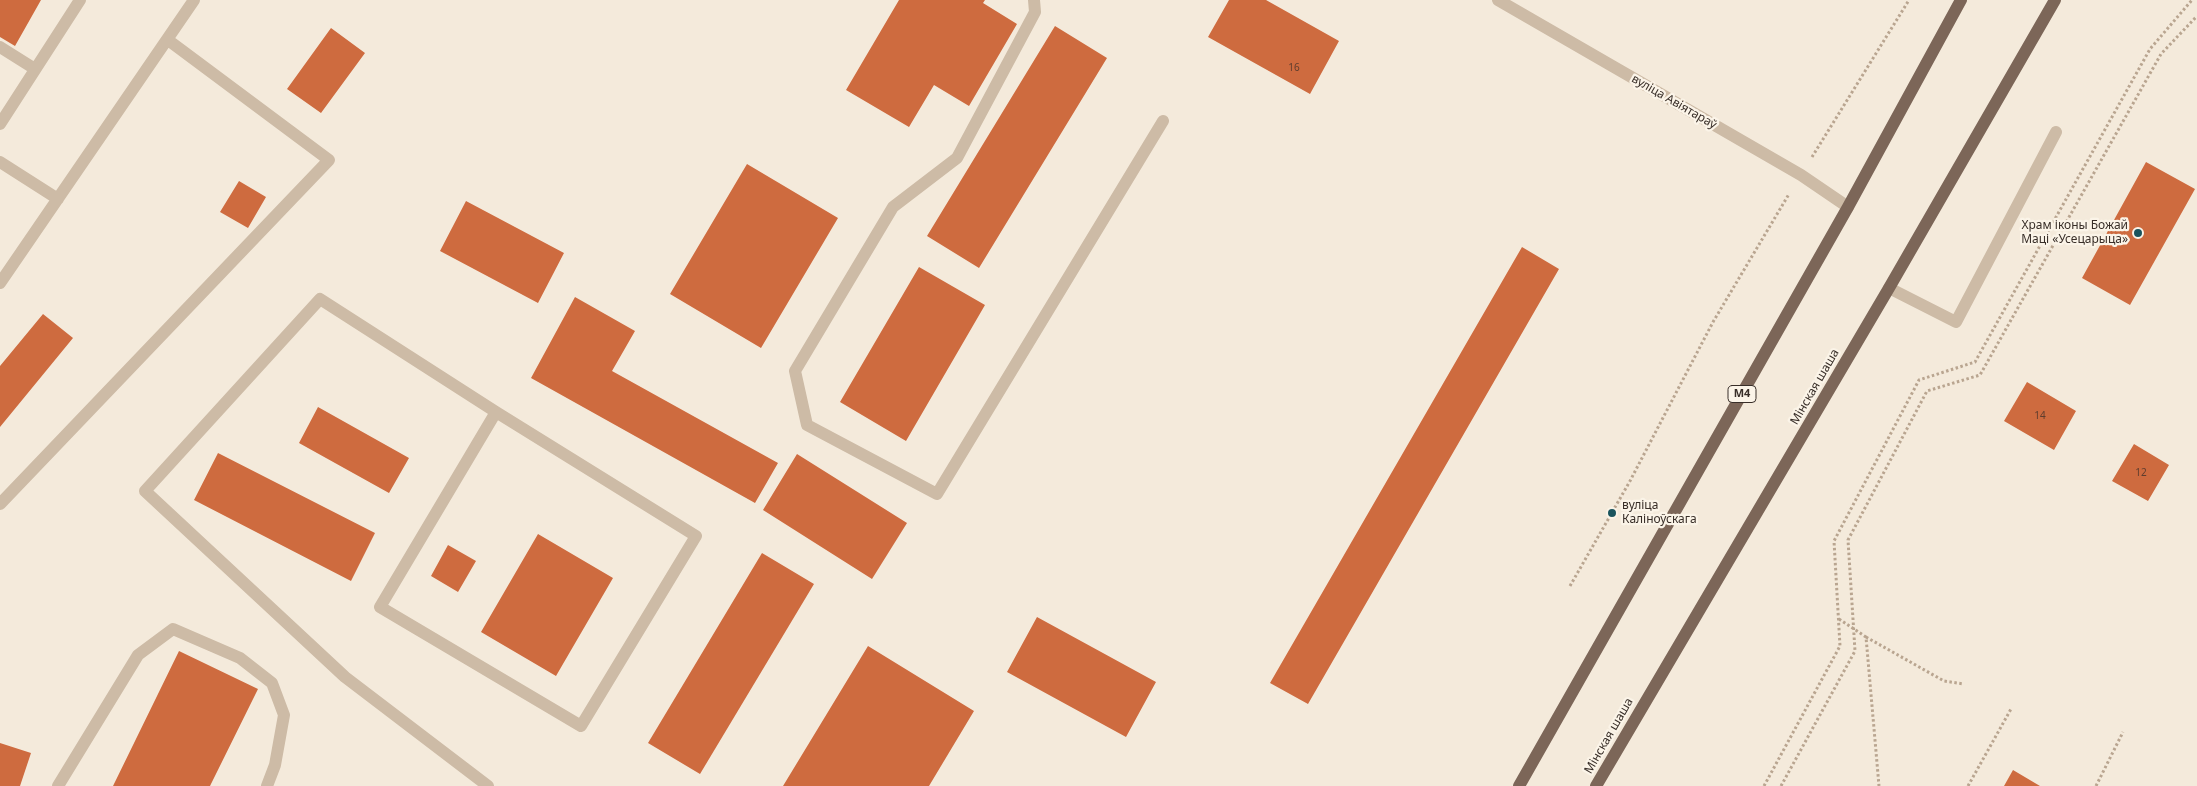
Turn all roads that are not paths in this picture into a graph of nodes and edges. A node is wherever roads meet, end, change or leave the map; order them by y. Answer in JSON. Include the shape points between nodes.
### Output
{"nodes":[{"id":1,"x":80,"y":0,"type":"edge"},
{"id":2,"x":194,"y":0,"type":"edge"},
{"id":3,"x":1034,"y":0,"type":"edge"},
{"id":4,"x":1498,"y":0,"type":"edge"},
{"id":5,"x":1960,"y":0,"type":"edge"},
{"id":6,"x":2055,"y":0,"type":"edge"},
{"id":7,"x":168,"y":40,"type":"junction"},
{"id":8,"x":0,"y":47,"type":"edge"},
{"id":9,"x":36,"y":69,"type":"junction"},
{"id":10,"x":1162,"y":121,"type":"dead end"},
{"id":11,"x":0,"y":124,"type":"edge"},
{"id":12,"x":2056,"y":132,"type":"dead end"},
{"id":13,"x":0,"y":162,"type":"edge"},
{"id":14,"x":58,"y":199,"type":"junction"},
{"id":15,"x":1848,"y":207,"type":"junction"},
{"id":16,"x":0,"y":283,"type":"edge"},
{"id":17,"x":1889,"y":288,"type":"junction"},
{"id":18,"x":496,"y":412,"type":"junction"},
{"id":19,"x":0,"y":504,"type":"edge"},
{"id":20,"x":58,"y":786,"type":"edge"},
{"id":21,"x":267,"y":786,"type":"edge"},
{"id":22,"x":488,"y":786,"type":"edge"},
{"id":23,"x":1519,"y":786,"type":"edge"},
{"id":24,"x":1596,"y":786,"type":"edge"}],
"edges":[{"from":1,"to":9,"type":"street"},
{"from":2,"to":7,"type":"street"},
{"from":3,"to":10,"type":"street","via":[[1035,12],[957,158],[893,207],[795,371],[807,425],[937,494]]},
{"from":4,"to":15,"type":"street","name":"вуліца Авіятараў","via":[[1801,175]]},
{"from":5,"to":15,"type":"main road","number":"М4"},
{"from":6,"to":17,"type":"main road","name":"Мінская шаша"},
{"from":7,"to":14,"type":"street"},
{"from":7,"to":19,"type":"street","via":[[329,160]]},
{"from":8,"to":9,"type":"street"},
{"from":9,"to":11,"type":"street"},
{"from":12,"to":17,"type":"street","via":[[1956,322]]},
{"from":13,"to":14,"type":"street"},
{"from":14,"to":16,"type":"street"},
{"from":15,"to":23,"type":"main road","number":"М4"},
{"from":17,"to":24,"type":"main road","name":"Мінская шаша"},
{"from":18,"to":18,"type":"street","via":[[696,536],[581,726],[380,607]]},
{"from":18,"to":22,"type":"street","via":[[320,299],[145,491],[345,676]]},
{"from":20,"to":21,"type":"street","via":[[138,654],[173,629],[240,658],[272,683],[284,714],[275,765]]}]}
